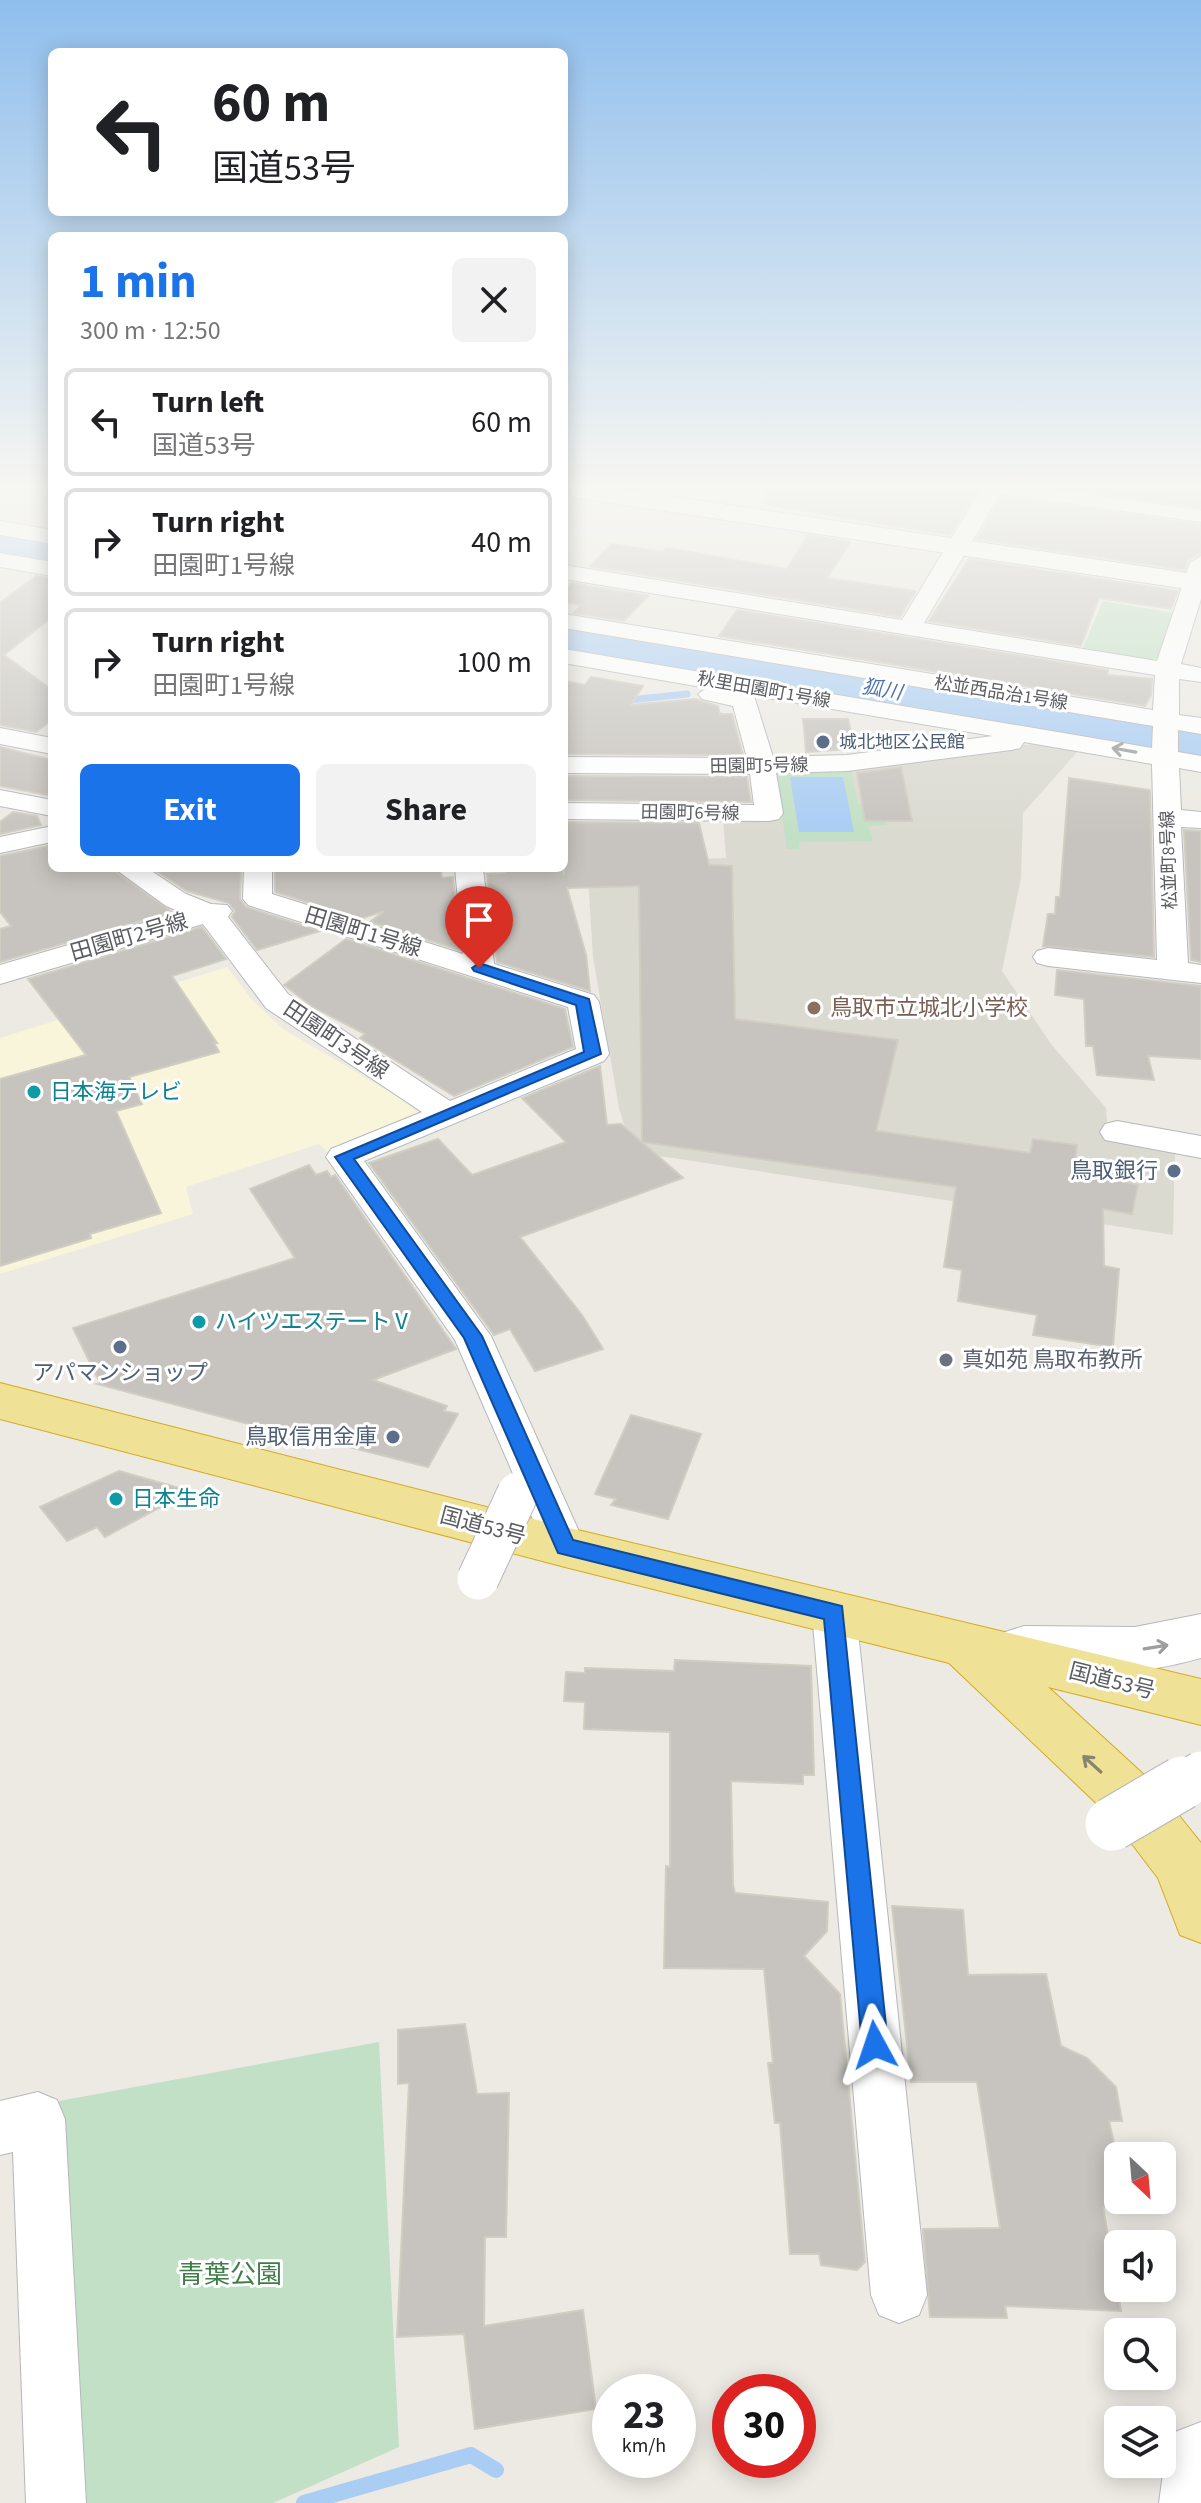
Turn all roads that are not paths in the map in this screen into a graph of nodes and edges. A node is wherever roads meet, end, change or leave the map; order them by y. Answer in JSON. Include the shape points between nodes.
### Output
{"nodes":[{"id":1,"x":754,"y":603,"type":"edge"},
{"id":2,"x":924,"y":603,"type":"edge"},
{"id":3,"x":1190,"y":603,"type":"edge"},
{"id":4,"x":568,"y":622,"type":"edge"},
{"id":5,"x":909,"y":628,"type":"junction"},
{"id":6,"x":568,"y":657,"type":"edge"},
{"id":7,"x":568,"y":668,"type":"edge"},
{"id":8,"x":1167,"y":669,"type":"junction"},
{"id":9,"x":1201,"y":675,"type":"edge"},
{"id":10,"x":1166,"y":722,"type":"junction"},
{"id":11,"x":1201,"y":726,"type":"edge"},
{"id":12,"x":0,"y":736,"type":"edge"},
{"id":13,"x":1048,"y":738,"type":"junction"},
{"id":14,"x":48,"y":745,"type":"edge"},
{"id":15,"x":1166,"y":756,"type":"junction"},
{"id":16,"x":1201,"y":764,"type":"edge"},
{"id":17,"x":568,"y":765,"type":"edge"},
{"id":18,"x":762,"y":766,"type":"junction"},
{"id":19,"x":0,"y":798,"type":"edge"},
{"id":20,"x":48,"y":807,"type":"edge"},
{"id":21,"x":568,"y":811,"type":"edge"},
{"id":22,"x":1167,"y":817,"type":"junction"},
{"id":23,"x":1201,"y":820,"type":"edge"},
{"id":24,"x":48,"y":835,"type":"edge"},
{"id":25,"x":0,"y":845,"type":"edge"},
{"id":26,"x":134,"y":872,"type":"edge"},
{"id":27,"x":469,"y":872,"type":"edge"},
{"id":28,"x":258,"y":883,"type":"edge"},
{"id":29,"x":210,"y":914,"type":"junction"},
{"id":30,"x":1048,"y":957,"type":"dead end"},
{"id":31,"x":479,"y":968,"type":"junction"},
{"id":32,"x":1187,"y":973,"type":"edge"},
{"id":33,"x":0,"y":975,"type":"edge"},
{"id":34,"x":448,"y":1114,"type":"junction"},
{"id":35,"x":1117,"y":1132,"type":"dead end"},
{"id":36,"x":1201,"y":1147,"type":"edge"},
{"id":37,"x":0,"y":1401,"type":"edge"},
{"id":38,"x":518,"y":1493,"type":"dead end"},
{"id":39,"x":565,"y":1547,"type":"junction"},
{"id":40,"x":478,"y":1579,"type":"dead end"},
{"id":41,"x":834,"y":1612,"type":"junction"},
{"id":42,"x":1201,"y":1636,"type":"edge"},
{"id":43,"x":966,"y":1644,"type":"junction"},
{"id":44,"x":1201,"y":1702,"type":"edge"},
{"id":45,"x":1201,"y":1772,"type":"edge"},
{"id":46,"x":1112,"y":1824,"type":"dead end"},
{"id":47,"x":1201,"y":1915,"type":"edge"},
{"id":48,"x":0,"y":2128,"type":"edge"},
{"id":49,"x":899,"y":2295,"type":"dead end"},
{"id":50,"x":1201,"y":2458,"type":"edge"},
{"id":51,"x":56,"y":2503,"type":"edge"},
{"id":52,"x":1196,"y":2503,"type":"edge"}],
"edges":[{"from":1,"to":5,"type":"street"},
{"from":2,"to":5,"type":"street"},
{"from":3,"to":8,"type":"street","name":"松並町8号線"},
{"from":4,"to":10,"type":"street","name":"松並西品治1号線"},
{"from":5,"to":8,"type":"street"},
{"from":6,"to":13,"type":"street","name":"秋里田園町1号線"},
{"from":7,"to":18,"type":"street","via":[[744,700]]},
{"from":8,"to":9,"type":"street"},
{"from":8,"to":10,"type":"street","name":"松並町8号線"},
{"from":10,"to":11,"type":"street","name":"松並西品治1号線"},
{"from":10,"to":15,"type":"street","name":"松並町8号線"},
{"from":12,"to":14,"type":"street"},
{"from":15,"to":13,"type":"street","name":"秋里田園町1号線","one_way":true},
{"from":13,"to":18,"type":"street","name":"田園町5号線","via":[[847,763]]},
{"from":15,"to":16,"type":"street","name":"秋里田園町1号線"},
{"from":15,"to":22,"type":"street","name":"松並町8号線"},
{"from":17,"to":18,"type":"street","name":"田園町5号線"},
{"from":18,"to":21,"type":"street","name":"田園町6号線","via":[[769,813]]},
{"from":19,"to":20,"type":"street"},
{"from":22,"to":23,"type":"street"},
{"from":22,"to":32,"type":"street","name":"松並町8号線"},
{"from":24,"to":25,"type":"street"},
{"from":26,"to":29,"type":"street","via":[[176,900]]},
{"from":27,"to":31,"type":"street"},
{"from":28,"to":29,"type":"street","name":"田園町2号線"},
{"from":28,"to":31,"type":"street","name":"田園町1号線"},
{"from":29,"to":33,"type":"street","name":"田園町2号線"},
{"from":29,"to":34,"type":"street","name":"田園町3号線","via":[[277,1001]]},
{"from":30,"to":32,"type":"street"},
{"from":31,"to":34,"type":"street","name":"田園町1号線","via":[[583,1002],[593,1054]]},
{"from":34,"to":39,"type":"street","name":"田園町1号線","via":[[343,1157],[472,1336]]},
{"from":35,"to":36,"type":"street"},
{"from":37,"to":39,"type":"highway","name":"国道53号"},
{"from":38,"to":40,"type":"street","bridge":true},
{"from":39,"to":41,"type":"highway","name":"国道53号"},
{"from":41,"to":43,"type":"highway","name":"国道53号"},
{"from":41,"to":49,"type":"street"},
{"from":43,"to":42,"type":"street","one_way":true,"via":[[1121,1651]]},
{"from":43,"to":44,"type":"highway","name":"国道53号"},
{"from":47,"to":43,"type":"highway","one_way":true,"via":[[1182,1864],[1133,1801]]},
{"from":45,"to":46,"type":"street","bridge":true},
{"from":48,"to":51,"type":"street","via":[[38,2119]]},
{"from":50,"to":52,"type":"street"}]}
